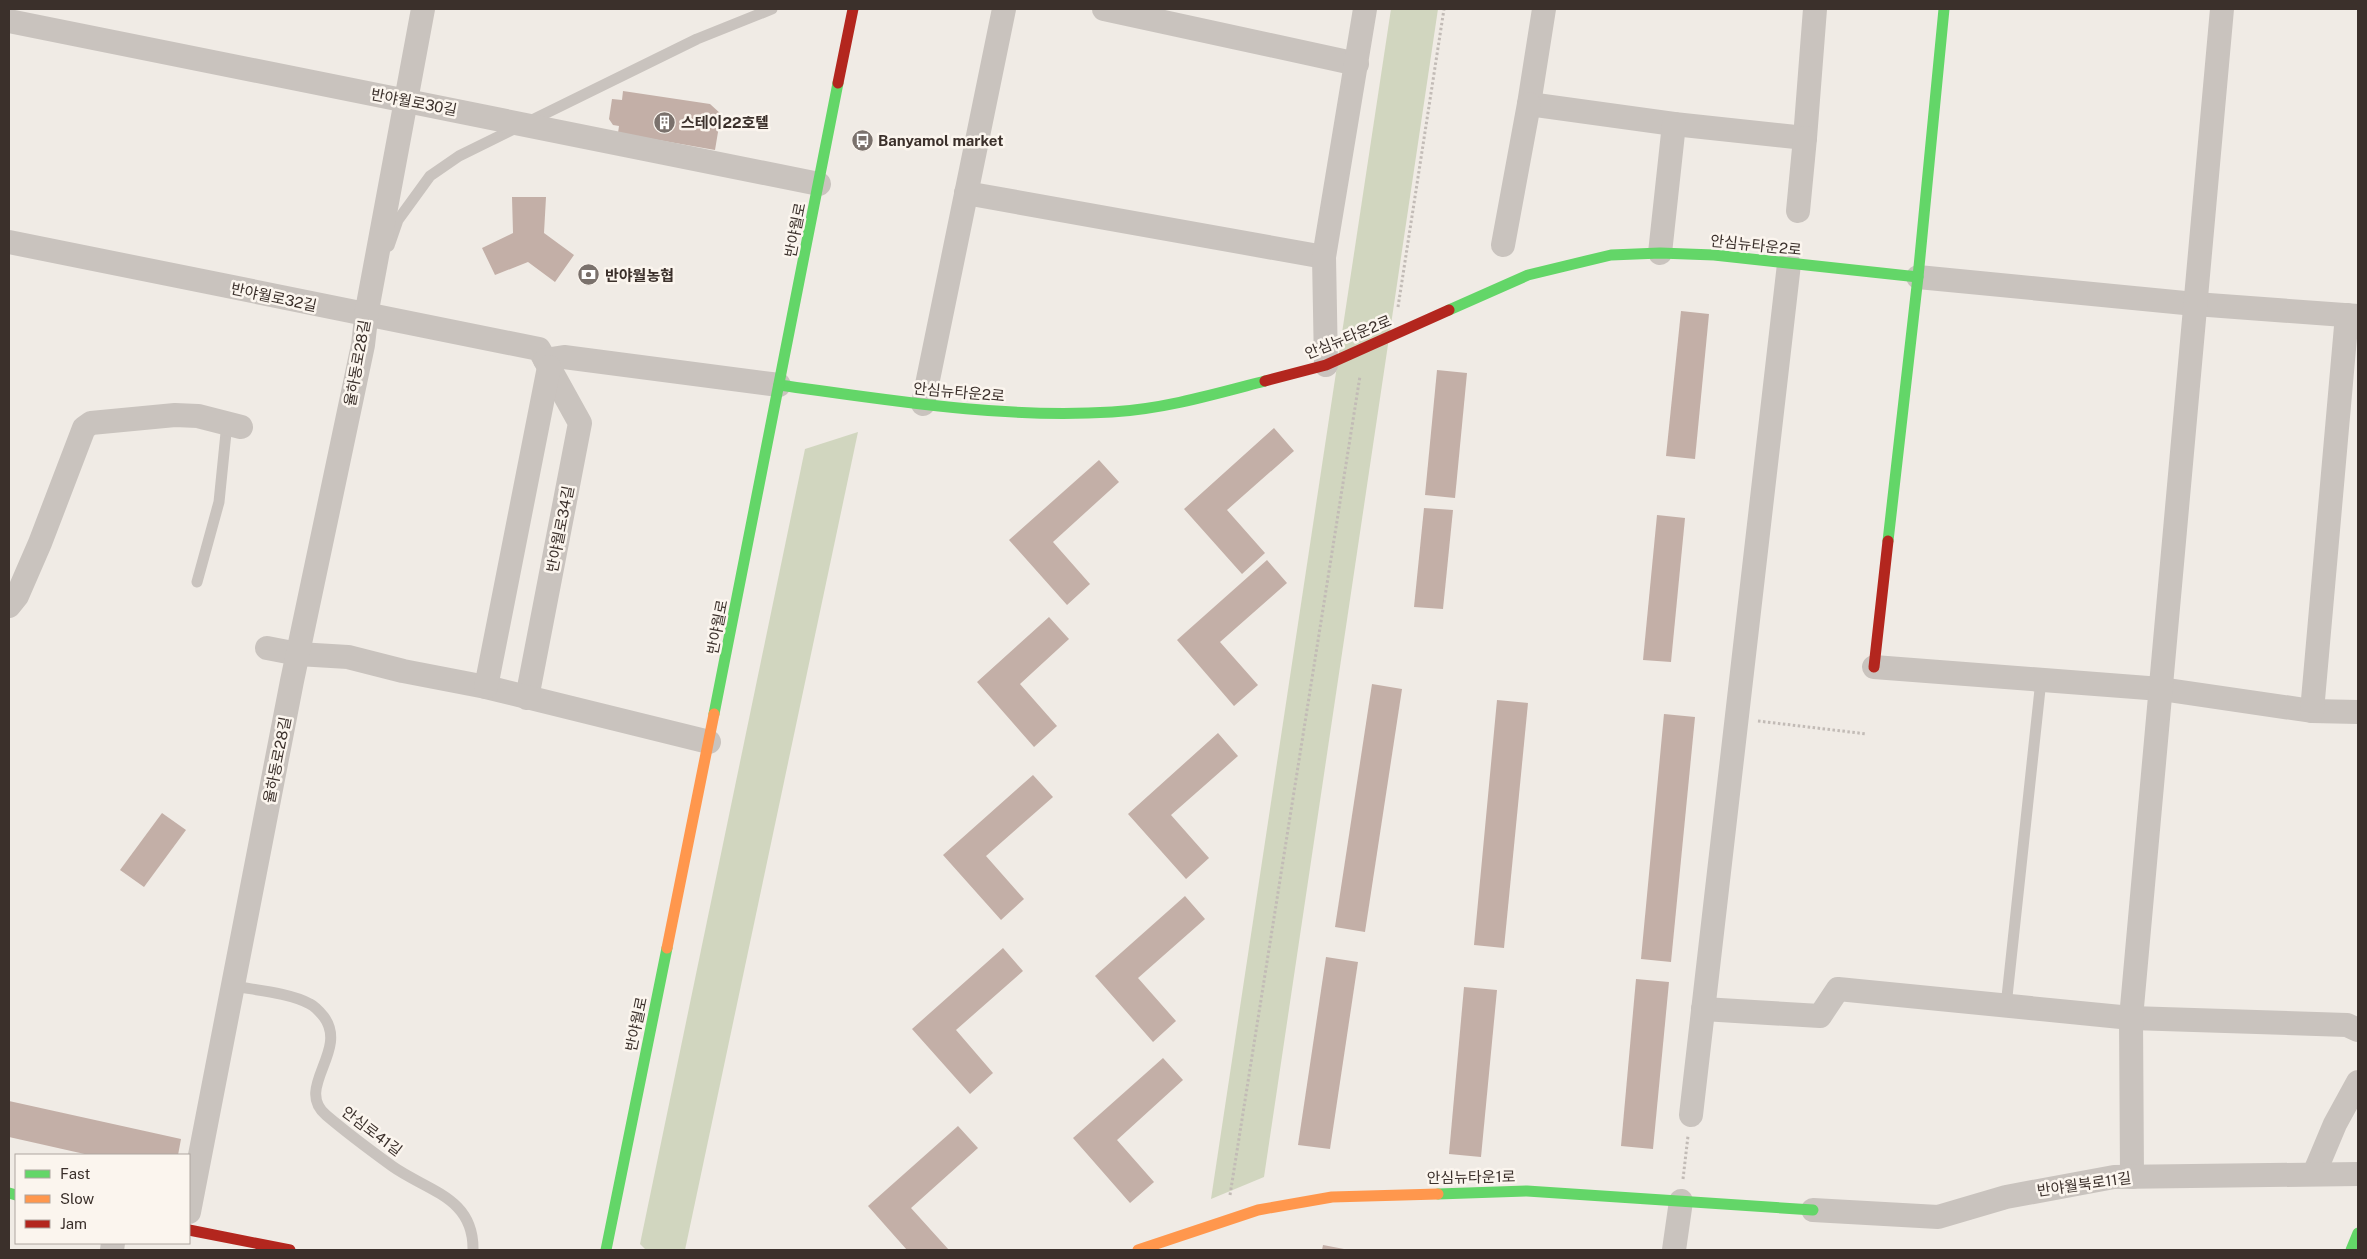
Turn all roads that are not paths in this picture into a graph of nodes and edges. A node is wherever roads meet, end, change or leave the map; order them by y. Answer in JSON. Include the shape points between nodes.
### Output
{"nodes":[{"id":1,"x":423,"y":9,"type":"edge"},
{"id":2,"x":772,"y":9,"type":"edge"},
{"id":3,"x":853,"y":9,"type":"edge"},
{"id":4,"x":1004,"y":9,"type":"edge"},
{"id":5,"x":1104,"y":9,"type":"edge"},
{"id":6,"x":1365,"y":9,"type":"edge"},
{"id":7,"x":1544,"y":9,"type":"edge"},
{"id":8,"x":1815,"y":9,"type":"edge"},
{"id":9,"x":1944,"y":9,"type":"edge"},
{"id":10,"x":2222,"y":9,"type":"edge"},
{"id":11,"x":9,"y":21,"type":"edge"},
{"id":12,"x":1357,"y":64,"type":"junction"},
{"id":13,"x":406,"y":101,"type":"junction"},
{"id":14,"x":1529,"y":104,"type":"junction"},
{"id":15,"x":523,"y":124,"type":"junction"},
{"id":16,"x":1674,"y":124,"type":"junction"},
{"id":17,"x":1805,"y":138,"type":"junction"},
{"id":18,"x":819,"y":184,"type":"junction"},
{"id":19,"x":966,"y":193,"type":"junction"},
{"id":20,"x":1798,"y":211,"type":"dead end"},
{"id":21,"x":9,"y":242,"type":"edge"},
{"id":22,"x":1503,"y":245,"type":"dead end"},
{"id":23,"x":1660,"y":252,"type":"junction"},
{"id":24,"x":1324,"y":257,"type":"junction"},
{"id":25,"x":1789,"y":264,"type":"junction"},
{"id":26,"x":1918,"y":278,"type":"junction"},
{"id":27,"x":2195,"y":304,"type":"junction"},
{"id":28,"x":367,"y":313,"type":"junction"},
{"id":29,"x":2353,"y":315,"type":"edge"},
{"id":30,"x":544,"y":359,"type":"junction"},
{"id":31,"x":1326,"y":365,"type":"junction"},
{"id":32,"x":779,"y":385,"type":"junction"},
{"id":33,"x":923,"y":404,"type":"junction"},
{"id":34,"x":234,"y":425,"type":"joint"},
{"id":35,"x":197,"y":582,"type":"dead end"},
{"id":36,"x":13,"y":601,"type":"edge"},
{"id":37,"x":267,"y":648,"type":"dead end"},
{"id":38,"x":298,"y":654,"type":"junction"},
{"id":39,"x":1874,"y":667,"type":"joint"},
{"id":40,"x":2041,"y":680,"type":"junction"},
{"id":41,"x":486,"y":687,"type":"junction"},
{"id":42,"x":2161,"y":689,"type":"junction"},
{"id":43,"x":527,"y":698,"type":"junction"},
{"id":44,"x":2312,"y":711,"type":"junction"},
{"id":45,"x":2358,"y":712,"type":"edge"},
{"id":46,"x":709,"y":742,"type":"junction"},
{"id":47,"x":233,"y":986,"type":"junction"},
{"id":48,"x":2006,"y":1006,"type":"junction"},
{"id":49,"x":1703,"y":1009,"type":"junction"},
{"id":50,"x":2131,"y":1018,"type":"junction"},
{"id":51,"x":2358,"y":1030,"type":"edge"},
{"id":52,"x":2358,"y":1082,"type":"edge"},
{"id":53,"x":1690,"y":1115,"type":"road end"},
{"id":54,"x":2314,"y":1174,"type":"junction"},
{"id":55,"x":2358,"y":1174,"type":"edge"},
{"id":56,"x":2132,"y":1177,"type":"junction"},
{"id":57,"x":1681,"y":1201,"type":"junction"},
{"id":58,"x":190,"y":1207,"type":"edge"},
{"id":59,"x":1813,"y":1210,"type":"joint"},
{"id":60,"x":190,"y":1230,"type":"edge"},
{"id":61,"x":2358,"y":1234,"type":"edge"},
{"id":62,"x":290,"y":1250,"type":"edge"},
{"id":63,"x":473,"y":1250,"type":"edge"},
{"id":64,"x":606,"y":1250,"type":"edge"},
{"id":65,"x":1138,"y":1250,"type":"edge"},
{"id":66,"x":1674,"y":1250,"type":"edge"},
{"id":67,"x":2351,"y":1250,"type":"edge"}],
"edges":[{"from":1,"to":13,"type":"street","name":"율하동로28길"},
{"from":2,"to":15,"type":"lane","via":[[697,38]]},
{"from":3,"to":18,"type":"main road","name":"반야월로"},
{"from":4,"to":19,"type":"street"},
{"from":5,"to":12,"type":"street"},
{"from":6,"to":12,"type":"street"},
{"from":7,"to":14,"type":"street"},
{"from":8,"to":17,"type":"street"},
{"from":9,"to":26,"type":"main road"},
{"from":10,"to":27,"type":"street"},
{"from":11,"to":13,"type":"street","name":"반야월로30길"},
{"from":12,"to":24,"type":"street"},
{"from":13,"to":15,"type":"street","name":"반야월로30길"},
{"from":13,"to":28,"type":"street","name":"율하동로28길"},
{"from":14,"to":16,"type":"street"},
{"from":14,"to":22,"type":"street"},
{"from":15,"to":18,"type":"street","name":"반야월로30길"},
{"from":15,"to":28,"type":"lane","name":"율하동로28길","via":[[459,156],[430,176],[398,220]]},
{"from":16,"to":17,"type":"street"},
{"from":16,"to":23,"type":"street"},
{"from":17,"to":20,"type":"street"},
{"from":18,"to":32,"type":"main road","name":"반야월로"},
{"from":19,"to":24,"type":"street"},
{"from":19,"to":33,"type":"street"},
{"from":21,"to":28,"type":"street","name":"반야월로32길"},
{"from":23,"to":25,"type":"main road","name":"안심뉴타운2로"},
{"from":23,"to":31,"type":"main road","name":"안심뉴타운2로","via":[[1611,255],[1528,275]]},
{"from":24,"to":31,"type":"street"},
{"from":25,"to":26,"type":"main road","name":"안심뉴타운2로"},
{"from":25,"to":49,"type":"street"},
{"from":26,"to":27,"type":"street"},
{"from":26,"to":39,"type":"main road"},
{"from":27,"to":29,"type":"street"},
{"from":27,"to":42,"type":"street"},
{"from":28,"to":30,"type":"street","name":"반야월로32길"},
{"from":28,"to":38,"type":"street","name":"율하동로28길"},
{"from":29,"to":44,"type":"street"},
{"from":30,"to":32,"type":"street","name":"반야월로32길","via":[[564,357]]},
{"from":30,"to":41,"type":"street"},
{"from":30,"to":43,"type":"street","name":"반야월로34길","via":[[580,423]]},
{"from":31,"to":33,"type":"main road","name":"안심뉴타운2로","via":[[1200,398],[1113,412],[1010,412]]},
{"from":32,"to":33,"type":"main road","name":"안심뉴타운2로"},
{"from":32,"to":46,"type":"main road","name":"반야월로"},
{"from":34,"to":35,"type":"lane"},
{"from":34,"to":36,"type":"street","via":[[198,416],[176,415],[91,423],[84,428]]},
{"from":37,"to":38,"type":"street"},
{"from":38,"to":41,"type":"street","via":[[348,657],[403,672]]},
{"from":38,"to":47,"type":"street","name":"율하동로28길"},
{"from":39,"to":40,"type":"street"},
{"from":40,"to":42,"type":"street"},
{"from":40,"to":48,"type":"lane"},
{"from":41,"to":43,"type":"street"},
{"from":42,"to":44,"type":"street"},
{"from":42,"to":50,"type":"street"},
{"from":43,"to":46,"type":"street"},
{"from":44,"to":45,"type":"street"},
{"from":46,"to":64,"type":"main road","name":"반야월로"},
{"from":47,"to":58,"type":"street","name":"율하동로28길"},
{"from":47,"to":63,"type":"lane","name":"안심로41길","via":[[294,998],[318,1010],[332,1032],[315,1101],[324,1114],[393,1167],[446,1196],[459,1207],[471,1228]]},
{"from":48,"to":49,"type":"street","via":[[1838,989],[1820,1016]]},
{"from":48,"to":50,"type":"street"},
{"from":49,"to":53,"type":"street"},
{"from":50,"to":51,"type":"street","via":[[2347,1025]]},
{"from":50,"to":56,"type":"street"},
{"from":52,"to":54,"type":"street","via":[[2335,1124]]},
{"from":54,"to":55,"type":"street","name":"반야월북로11길"},
{"from":54,"to":56,"type":"street","name":"반야월북로11길"},
{"from":56,"to":59,"type":"street","name":"반야월북로11길","via":[[2114,1177],[2006,1196],[1938,1217]]},
{"from":57,"to":59,"type":"main road","name":"안심뉴타운1로"},
{"from":57,"to":65,"type":"main road","name":"안심뉴타운1로","via":[[1528,1191],[1332,1198],[1258,1210]]},
{"from":57,"to":66,"type":"street"},
{"from":60,"to":62,"type":"main road"},
{"from":61,"to":67,"type":"main road"}]}
